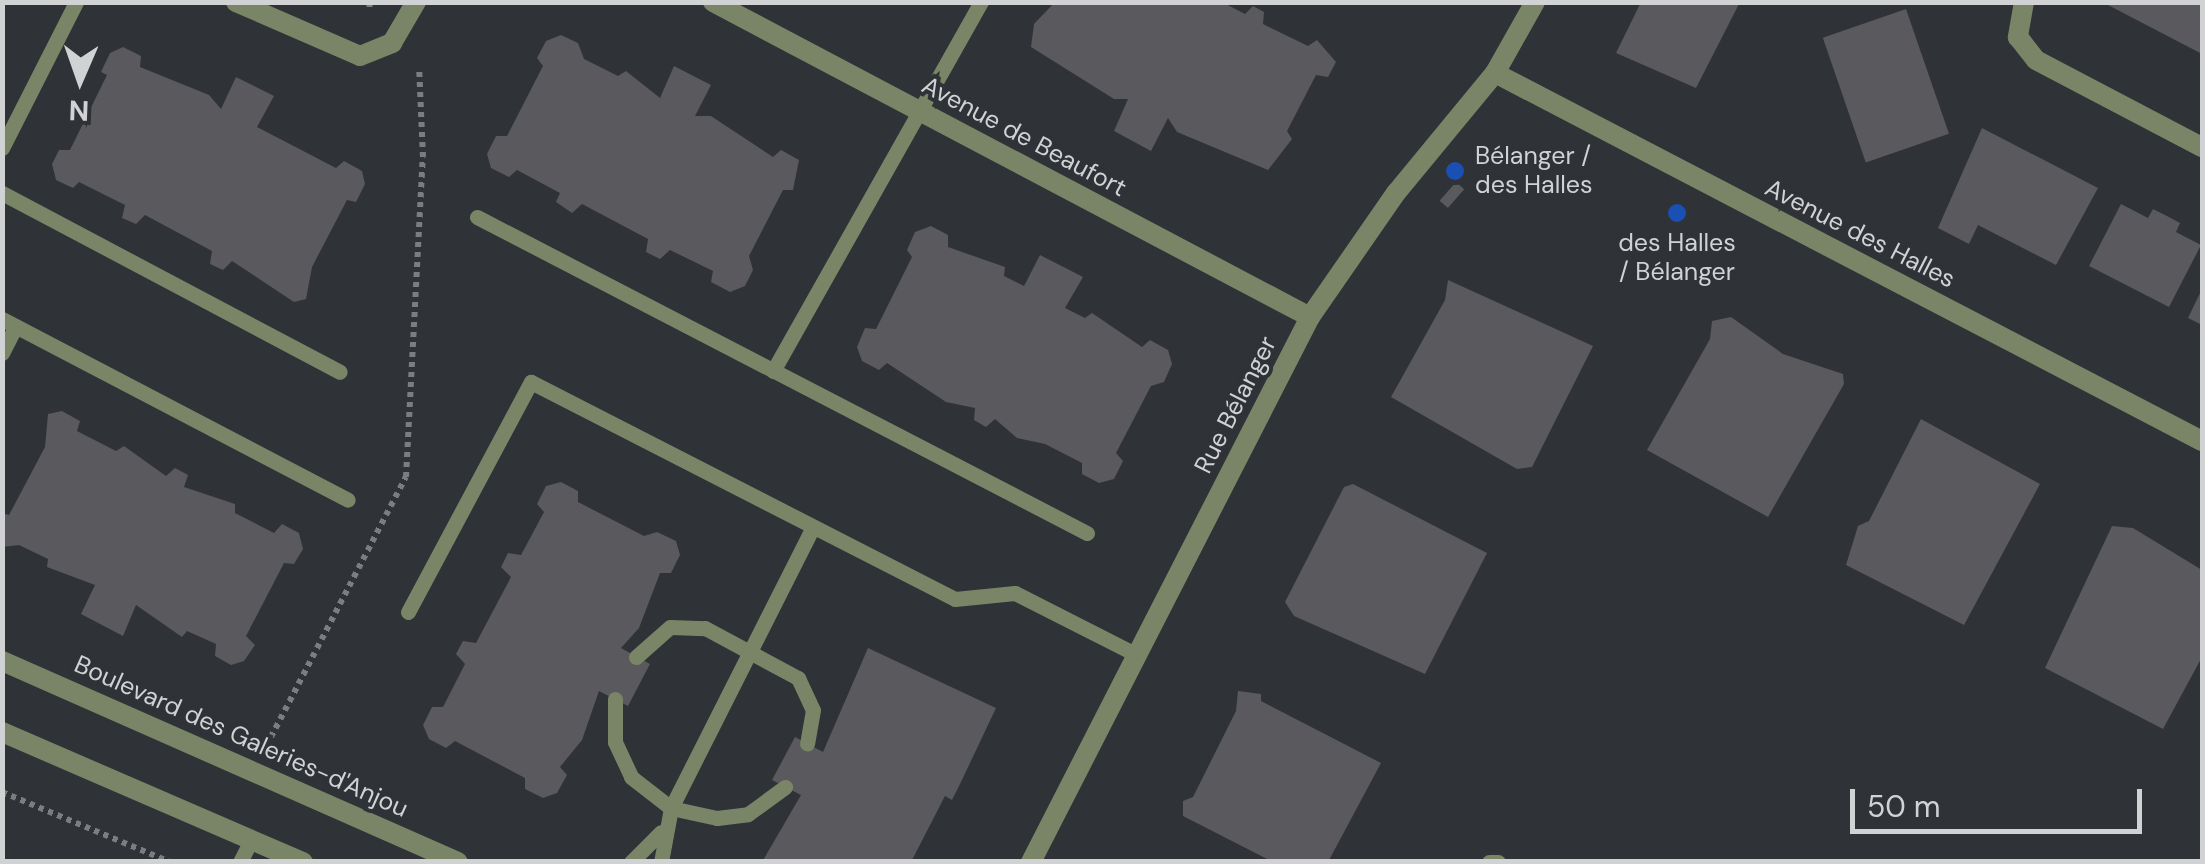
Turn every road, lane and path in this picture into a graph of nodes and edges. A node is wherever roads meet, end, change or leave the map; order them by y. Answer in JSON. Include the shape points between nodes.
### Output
{"nodes":[{"id":1,"x":76,"y":2,"type":"edge"},
{"id":2,"x":236,"y":2,"type":"edge"},
{"id":3,"x":416,"y":2,"type":"edge"},
{"id":4,"x":713,"y":2,"type":"edge"},
{"id":5,"x":981,"y":2,"type":"edge"},
{"id":6,"x":1535,"y":2,"type":"edge"},
{"id":7,"x":2024,"y":2,"type":"edge"},
{"id":8,"x":419,"y":67,"type":"dead end"},
{"id":9,"x":1495,"y":73,"type":"junction"},
{"id":10,"x":915,"y":108,"type":"junction"},
{"id":11,"x":2,"y":148,"type":"edge"},
{"id":12,"x":2202,"y":148,"type":"edge"},
{"id":13,"x":2,"y":193,"type":"edge"},
{"id":14,"x":476,"y":217,"type":"dead end"},
{"id":15,"x":1310,"y":317,"type":"junction"},
{"id":16,"x":9,"y":322,"type":"edge"},
{"id":17,"x":2,"y":353,"type":"edge"},
{"id":18,"x":774,"y":371,"type":"junction"},
{"id":19,"x":340,"y":372,"type":"dead end"},
{"id":20,"x":2202,"y":440,"type":"edge"},
{"id":21,"x":348,"y":500,"type":"dead end"},
{"id":22,"x":813,"y":527,"type":"junction"},
{"id":23,"x":1087,"y":533,"type":"dead end"},
{"id":24,"x":408,"y":612,"type":"dead end"},
{"id":25,"x":750,"y":652,"type":"junction"},
{"id":26,"x":1136,"y":654,"type":"junction"},
{"id":27,"x":636,"y":656,"type":"dead end"},
{"id":28,"x":2,"y":661,"type":"edge"},
{"id":29,"x":615,"y":700,"type":"dead end"},
{"id":30,"x":2,"y":732,"type":"edge"},
{"id":31,"x":271,"y":737,"type":"dead end"},
{"id":32,"x":807,"y":743,"type":"dead end"},
{"id":33,"x":785,"y":787,"type":"dead end"},
{"id":34,"x":2,"y":792,"type":"edge"},
{"id":35,"x":672,"y":808,"type":"junction"},
{"id":36,"x":662,"y":832,"type":"junction"},
{"id":37,"x":252,"y":838,"type":"junction"},
{"id":38,"x":170,"y":862,"type":"edge"},
{"id":39,"x":240,"y":862,"type":"edge"},
{"id":40,"x":303,"y":862,"type":"edge"},
{"id":41,"x":458,"y":862,"type":"edge"},
{"id":42,"x":631,"y":862,"type":"edge"},
{"id":43,"x":661,"y":862,"type":"edge"},
{"id":44,"x":1031,"y":862,"type":"edge"},
{"id":45,"x":1489,"y":862,"type":"edge"},
{"id":46,"x":1498,"y":862,"type":"edge"}],
"edges":[{"from":1,"to":11,"type":"lane"},
{"from":2,"to":3,"type":"street","via":[[360,56],[392,43]]},
{"from":4,"to":10,"type":"street","name":"Avenue de Beaufort"},
{"from":5,"to":10,"type":"lane","via":[[943,75]]},
{"from":6,"to":9,"type":"street","name":"Rue Bélanger"},
{"from":7,"to":12,"type":"street","via":[[2018,37],[2053,70]]},
{"from":8,"to":31,"type":"path","via":[[423,157],[406,478]]},
{"from":9,"to":15,"type":"street","name":"Rue Bélanger","via":[[1396,193]]},
{"from":9,"to":20,"type":"street","name":"Avenue des Halles"},
{"from":10,"to":15,"type":"street","name":"Avenue de Beaufort"},
{"from":10,"to":18,"type":"lane"},
{"from":13,"to":19,"type":"lane"},
{"from":14,"to":18,"type":"lane"},
{"from":15,"to":26,"type":"street","name":"Rue Bélanger"},
{"from":16,"to":17,"type":"lane"},
{"from":16,"to":21,"type":"lane"},
{"from":18,"to":23,"type":"lane"},
{"from":22,"to":24,"type":"lane","via":[[530,382]]},
{"from":22,"to":25,"type":"lane"},
{"from":22,"to":26,"type":"lane","via":[[955,600],[1015,593]]},
{"from":25,"to":27,"type":"lane","via":[[688,624],[651,638]]},
{"from":25,"to":32,"type":"lane","via":[[808,690]]},
{"from":25,"to":35,"type":"lane"},
{"from":26,"to":44,"type":"street","name":"Rue Bélanger"},
{"from":28,"to":41,"type":"street","name":"Boulevard des Galeries-d'Anjou"},
{"from":29,"to":35,"type":"lane","via":[[615,742],[630,777]]},
{"from":30,"to":37,"type":"street"},
{"from":33,"to":35,"type":"lane","via":[[748,814],[717,818]]},
{"from":34,"to":38,"type":"path"},
{"from":35,"to":36,"type":"lane"},
{"from":36,"to":42,"type":"lane"},
{"from":36,"to":43,"type":"lane"},
{"from":37,"to":39,"type":"lane"},
{"from":37,"to":40,"type":"street"},
{"from":45,"to":46,"type":"lane"}]}
